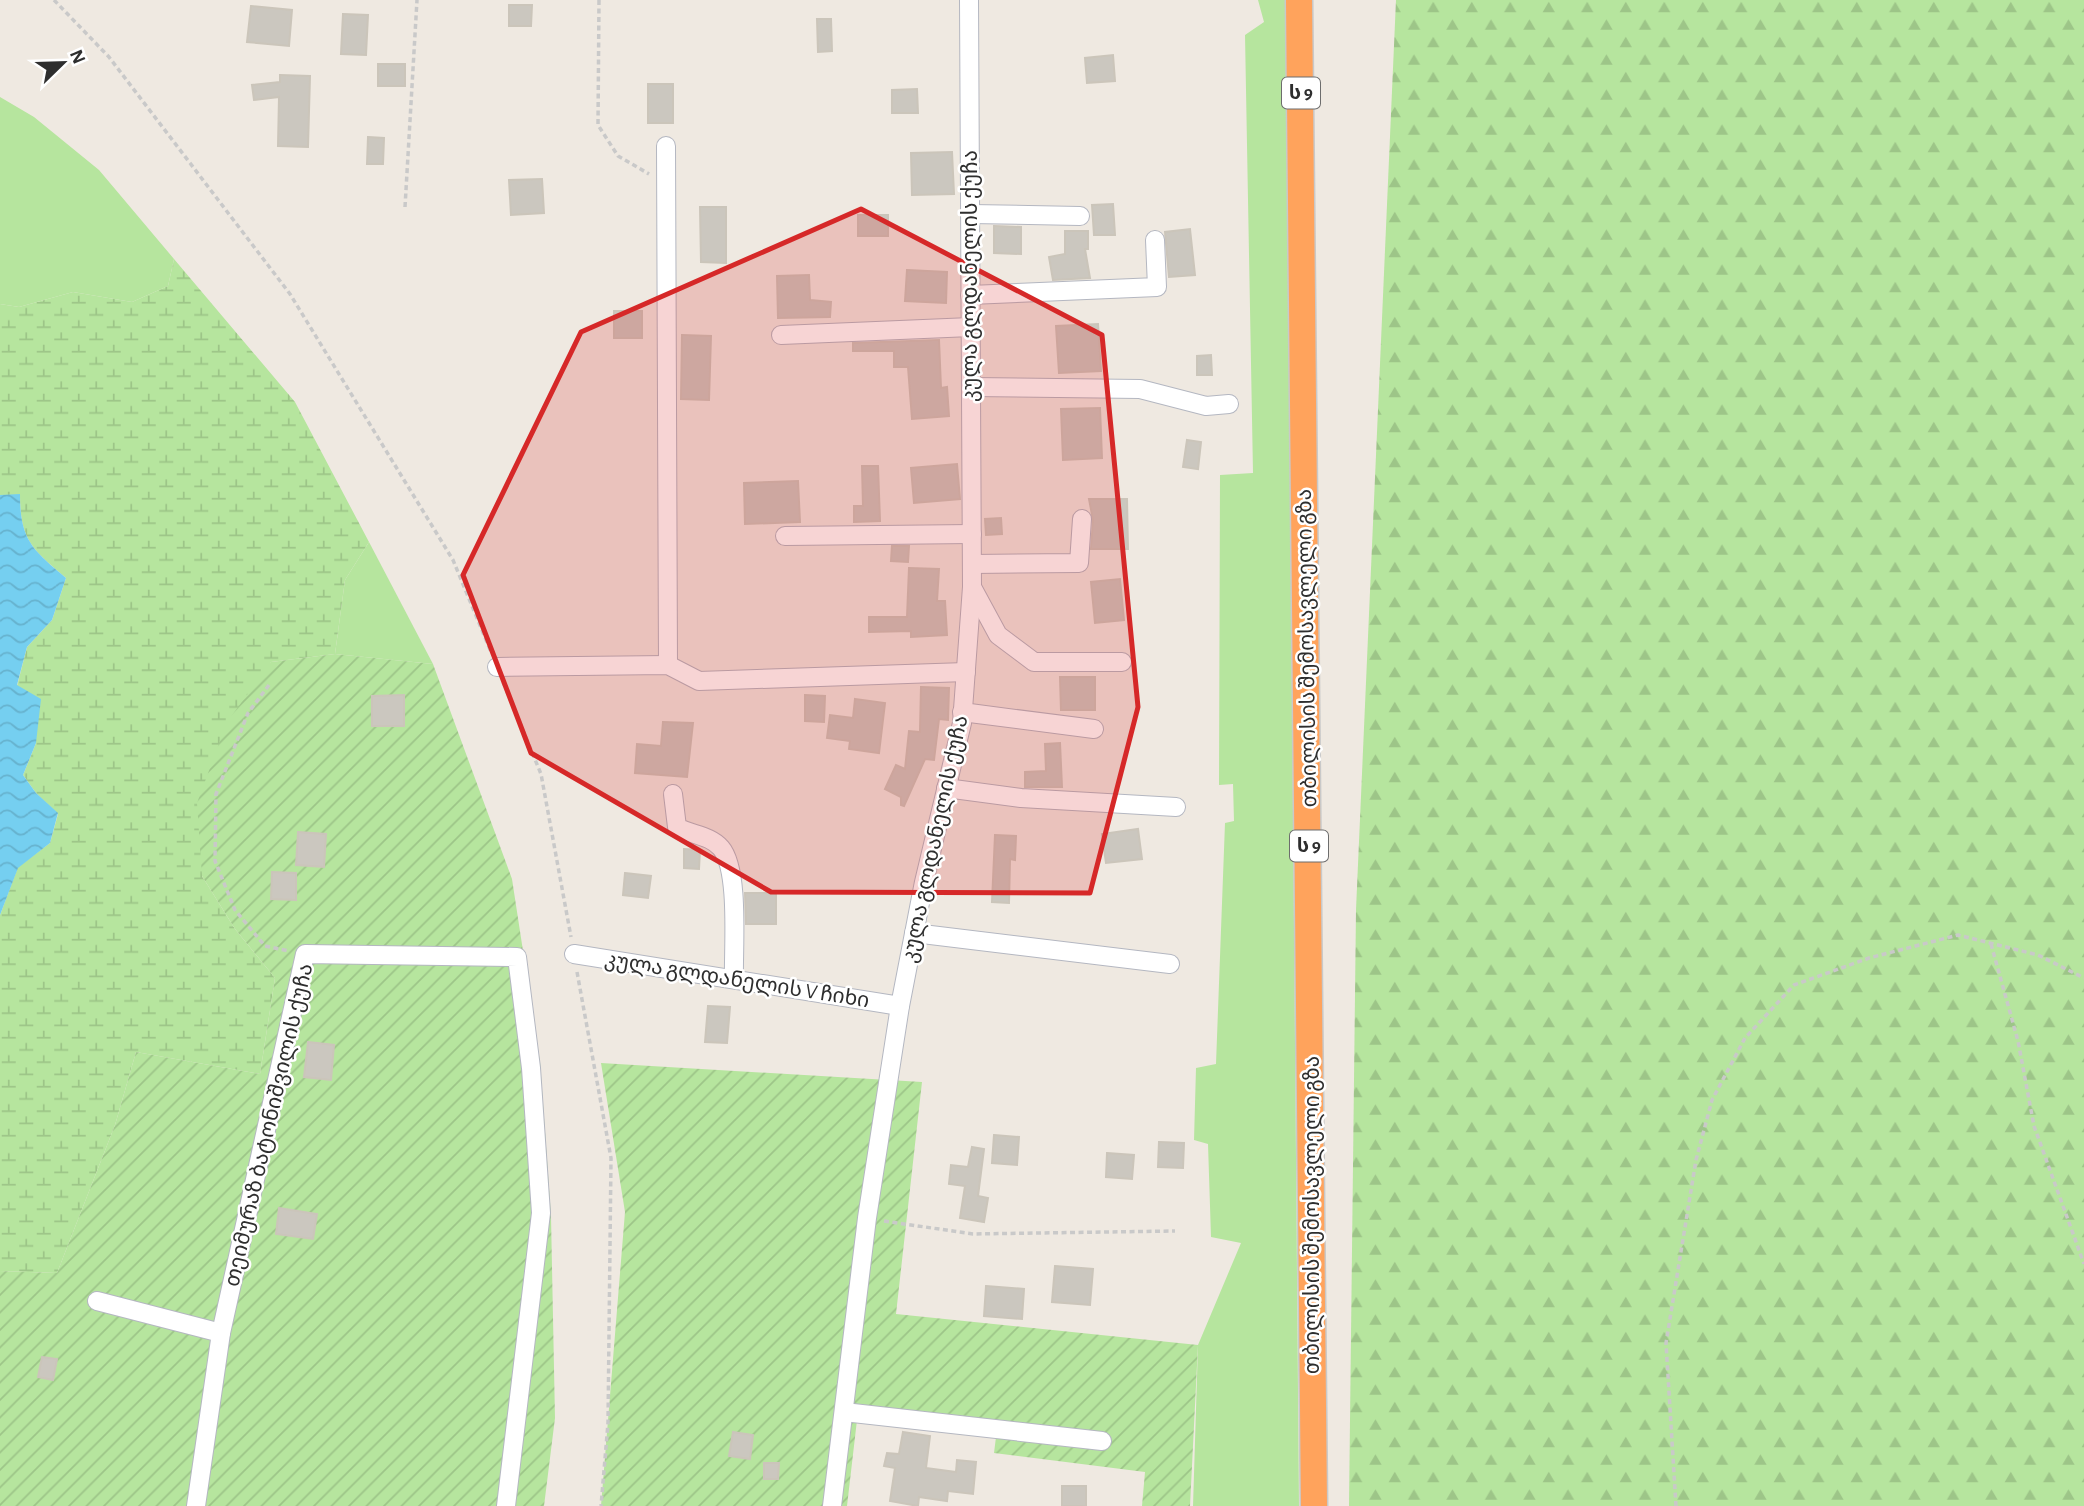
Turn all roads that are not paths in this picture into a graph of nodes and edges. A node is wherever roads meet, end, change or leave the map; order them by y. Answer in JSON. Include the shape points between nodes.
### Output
{"nodes":[{"id":1,"x":969,"y":0,"type":"edge"},
{"id":2,"x":1299,"y":0,"type":"edge"},
{"id":3,"x":666,"y":146,"type":"dead end"},
{"id":4,"x":970,"y":214,"type":"junction"},
{"id":5,"x":1080,"y":216,"type":"dead end"},
{"id":6,"x":1155,"y":240,"type":"dead end"},
{"id":7,"x":971,"y":295,"type":"junction"},
{"id":8,"x":971,"y":327,"type":"junction"},
{"id":9,"x":781,"y":335,"type":"dead end"},
{"id":10,"x":971,"y":387,"type":"junction"},
{"id":11,"x":1229,"y":404,"type":"dead end"},
{"id":12,"x":1082,"y":519,"type":"dead end"},
{"id":13,"x":972,"y":534,"type":"junction"},
{"id":14,"x":785,"y":536,"type":"dead end"},
{"id":15,"x":972,"y":564,"type":"junction"},
{"id":16,"x":972,"y":587,"type":"junction"},
{"id":17,"x":1122,"y":662,"type":"dead end"},
{"id":18,"x":668,"y":665,"type":"junction"},
{"id":19,"x":497,"y":667,"type":"road end"},
{"id":20,"x":966,"y":672,"type":"junction"},
{"id":21,"x":962,"y":712,"type":"junction"},
{"id":22,"x":1094,"y":729,"type":"dead end"},
{"id":23,"x":946,"y":788,"type":"junction"},
{"id":24,"x":673,"y":794,"type":"dead end"},
{"id":25,"x":1176,"y":807,"type":"dead end"},
{"id":26,"x":914,"y":933,"type":"junction"},
{"id":27,"x":574,"y":954,"type":"road end"},
{"id":28,"x":1170,"y":964,"type":"dead end"},
{"id":29,"x":734,"y":979,"type":"junction"},
{"id":30,"x":900,"y":1006,"type":"junction"},
{"id":31,"x":97,"y":1301,"type":"dead end"},
{"id":32,"x":221,"y":1333,"type":"junction"},
{"id":33,"x":844,"y":1412,"type":"junction"},
{"id":34,"x":1102,"y":1441,"type":"dead end"},
{"id":35,"x":196,"y":1506,"type":"edge"},
{"id":36,"x":506,"y":1506,"type":"edge"},
{"id":37,"x":832,"y":1506,"type":"edge"},
{"id":38,"x":1314,"y":1506,"type":"edge"}],
"edges":[{"from":1,"to":4,"type":"street","name":"კულა გლდანელის ქუჩა"},
{"from":2,"to":38,"type":"highway","name":"თბილისის შემოსავლელი გზა","number":"ს 9"},
{"from":3,"to":18,"type":"street"},
{"from":4,"to":5,"type":"street"},
{"from":4,"to":7,"type":"street","name":"კულა გლდანელის ქუჩა"},
{"from":6,"to":7,"type":"street","via":[[1157,287]]},
{"from":7,"to":8,"type":"street","name":"კულა გლდანელის ქუჩა"},
{"from":8,"to":9,"type":"street"},
{"from":8,"to":10,"type":"street","name":"კულა გლდანელის ქუჩა"},
{"from":10,"to":11,"type":"street","via":[[1140,389],[1206,406]]},
{"from":10,"to":13,"type":"street","name":"კულა გლდანელის ქუჩა"},
{"from":12,"to":15,"type":"street","via":[[1079,563]]},
{"from":13,"to":14,"type":"street"},
{"from":13,"to":15,"type":"street","name":"კულა გლდანელის ქუჩა"},
{"from":15,"to":16,"type":"street","name":"კულა გლდანელის ქუჩა"},
{"from":16,"to":17,"type":"street","via":[[998,635],[1034,662]]},
{"from":16,"to":20,"type":"street","name":"კულა გლდანელის ქუჩა"},
{"from":18,"to":19,"type":"street"},
{"from":18,"to":20,"type":"street","via":[[699,681]]},
{"from":20,"to":21,"type":"street","name":"კულა გლდანელის ქუჩა"},
{"from":21,"to":22,"type":"street"},
{"from":21,"to":23,"type":"street","name":"კულა გლდანელის ქუჩა"},
{"from":23,"to":25,"type":"street","via":[[1021,798]]},
{"from":23,"to":26,"type":"street","name":"კულა გლდანელის ქუჩა"},
{"from":24,"to":29,"type":"street","via":[[677,827],[710,839],[723,849],[730,867]]},
{"from":26,"to":28,"type":"street"},
{"from":26,"to":30,"type":"street","name":"კულა გლდანელის ქუჩა"},
{"from":27,"to":29,"type":"street","name":"კულა გლდანელის V ჩიხი"},
{"from":29,"to":30,"type":"street","name":"კულა გლდანელის V ჩიხი"},
{"from":30,"to":33,"type":"street","name":"კულა გლდანელის ქუჩა","via":[[867,1219]]},
{"from":31,"to":32,"type":"street"},
{"from":32,"to":35,"type":"street","name":"თეიმურაზ ბატონიშვილის ქუჩა"},
{"from":32,"to":36,"type":"street","name":"თეიმურაზ ბატონიშვილის ქუჩა","via":[[305,954],[517,957],[531,1068],[541,1213]]},
{"from":33,"to":34,"type":"street"},
{"from":33,"to":37,"type":"street","name":"კულა გლდანელის ქუჩა"}]}
